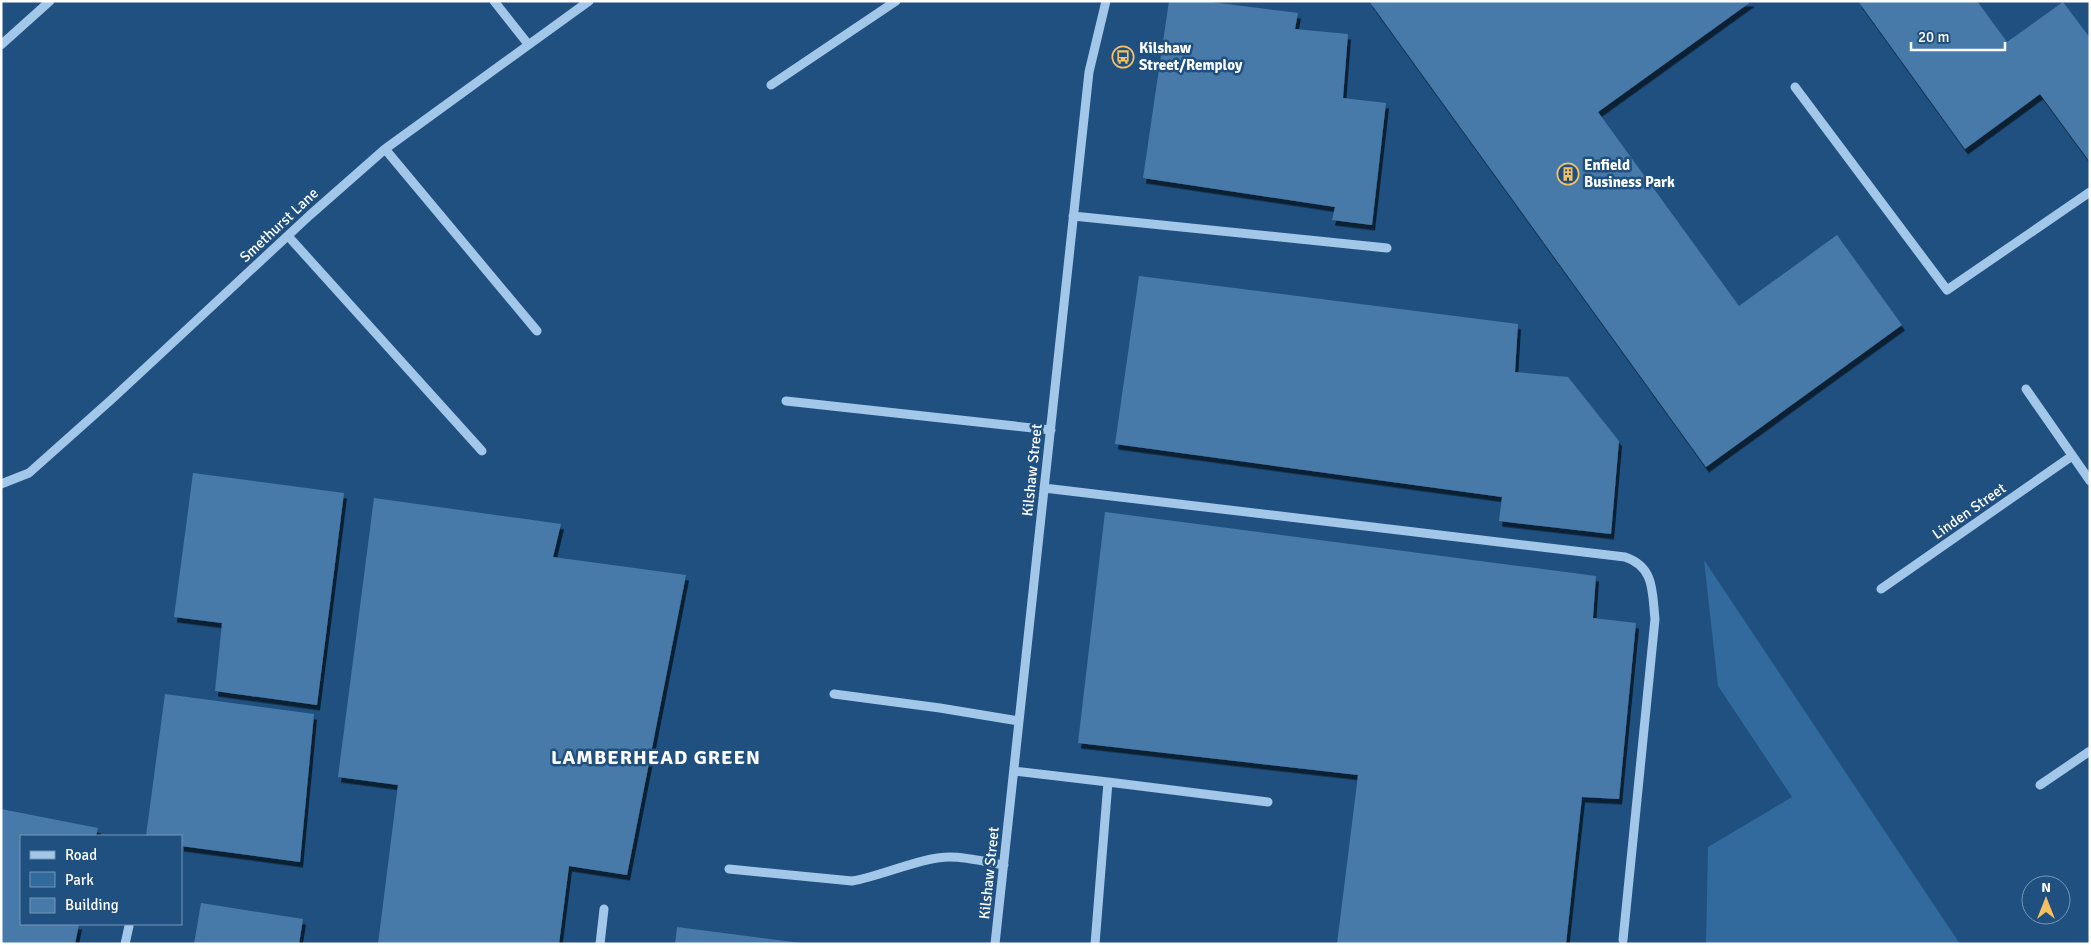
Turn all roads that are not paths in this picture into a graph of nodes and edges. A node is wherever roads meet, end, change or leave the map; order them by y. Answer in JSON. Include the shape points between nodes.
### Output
{"nodes":[{"id":1,"x":50,"y":1,"type":"edge"},
{"id":2,"x":494,"y":1,"type":"edge"},
{"id":3,"x":589,"y":1,"type":"edge"},
{"id":4,"x":896,"y":1,"type":"edge"},
{"id":5,"x":1106,"y":1,"type":"edge"},
{"id":6,"x":528,"y":44,"type":"junction"},
{"id":7,"x":1,"y":45,"type":"edge"},
{"id":8,"x":771,"y":85,"type":"dead end"},
{"id":9,"x":1795,"y":87,"type":"dead end"},
{"id":10,"x":385,"y":149,"type":"junction"},
{"id":11,"x":2090,"y":192,"type":"edge"},
{"id":12,"x":1073,"y":216,"type":"junction"},
{"id":13,"x":288,"y":236,"type":"junction"},
{"id":14,"x":1386,"y":248,"type":"dead end"},
{"id":15,"x":537,"y":331,"type":"dead end"},
{"id":16,"x":2026,"y":390,"type":"dead end"},
{"id":17,"x":786,"y":402,"type":"dead end"},
{"id":18,"x":1050,"y":430,"type":"junction"},
{"id":19,"x":482,"y":451,"type":"dead end"},
{"id":20,"x":2072,"y":456,"type":"junction"},
{"id":21,"x":2090,"y":481,"type":"edge"},
{"id":22,"x":1,"y":484,"type":"edge"},
{"id":23,"x":1044,"y":488,"type":"junction"},
{"id":24,"x":1880,"y":589,"type":"dead end"},
{"id":25,"x":834,"y":694,"type":"dead end"},
{"id":26,"x":1019,"y":721,"type":"junction"},
{"id":27,"x":2090,"y":752,"type":"edge"},
{"id":28,"x":1014,"y":771,"type":"junction"},
{"id":29,"x":1108,"y":782,"type":"junction"},
{"id":30,"x":2040,"y":785,"type":"dead end"},
{"id":31,"x":1268,"y":802,"type":"dead end"},
{"id":32,"x":1004,"y":865,"type":"junction"},
{"id":33,"x":728,"y":869,"type":"dead end"},
{"id":34,"x":604,"y":909,"type":"dead end"},
{"id":35,"x":129,"y":926,"type":"dead end"},
{"id":36,"x":1622,"y":940,"type":"dead end"},
{"id":37,"x":125,"y":944,"type":"edge"},
{"id":38,"x":600,"y":944,"type":"edge"},
{"id":39,"x":996,"y":944,"type":"edge"},
{"id":40,"x":1095,"y":944,"type":"edge"}],
"edges":[{"from":1,"to":7,"type":"street"},
{"from":2,"to":6,"type":"street"},
{"from":3,"to":6,"type":"street","name":"Smethurst Lane"},
{"from":4,"to":8,"type":"street"},
{"from":5,"to":12,"type":"street","name":"Kilshaw Street","via":[[1089,72]]},
{"from":6,"to":10,"type":"street","name":"Smethurst Lane"},
{"from":9,"to":11,"type":"street","via":[[1947,290]]},
{"from":10,"to":13,"type":"street","name":"Smethurst Lane"},
{"from":10,"to":15,"type":"street"},
{"from":12,"to":14,"type":"street"},
{"from":12,"to":18,"type":"street","name":"Kilshaw Street"},
{"from":13,"to":19,"type":"street"},
{"from":13,"to":22,"type":"street","name":"Smethurst Lane","via":[[29,473]]},
{"from":16,"to":20,"type":"street"},
{"from":17,"to":18,"type":"street"},
{"from":18,"to":23,"type":"street","name":"Kilshaw Street"},
{"from":20,"to":21,"type":"street"},
{"from":20,"to":24,"type":"street","name":"Linden Street"},
{"from":23,"to":26,"type":"street","name":"Kilshaw Street"},
{"from":23,"to":36,"type":"street","via":[[1625,557],[1639,563],[1646,570],[1652,586],[1654,619]]},
{"from":25,"to":26,"type":"street"},
{"from":26,"to":28,"type":"street","name":"Kilshaw Street"},
{"from":27,"to":30,"type":"street"},
{"from":28,"to":29,"type":"street"},
{"from":28,"to":32,"type":"street","name":"Kilshaw Street"},
{"from":29,"to":31,"type":"street"},
{"from":29,"to":40,"type":"street"},
{"from":32,"to":33,"type":"street","via":[[950,857],[852,882]]},
{"from":32,"to":39,"type":"street","name":"Kilshaw Street"},
{"from":34,"to":38,"type":"street"},
{"from":35,"to":37,"type":"street"}]}
